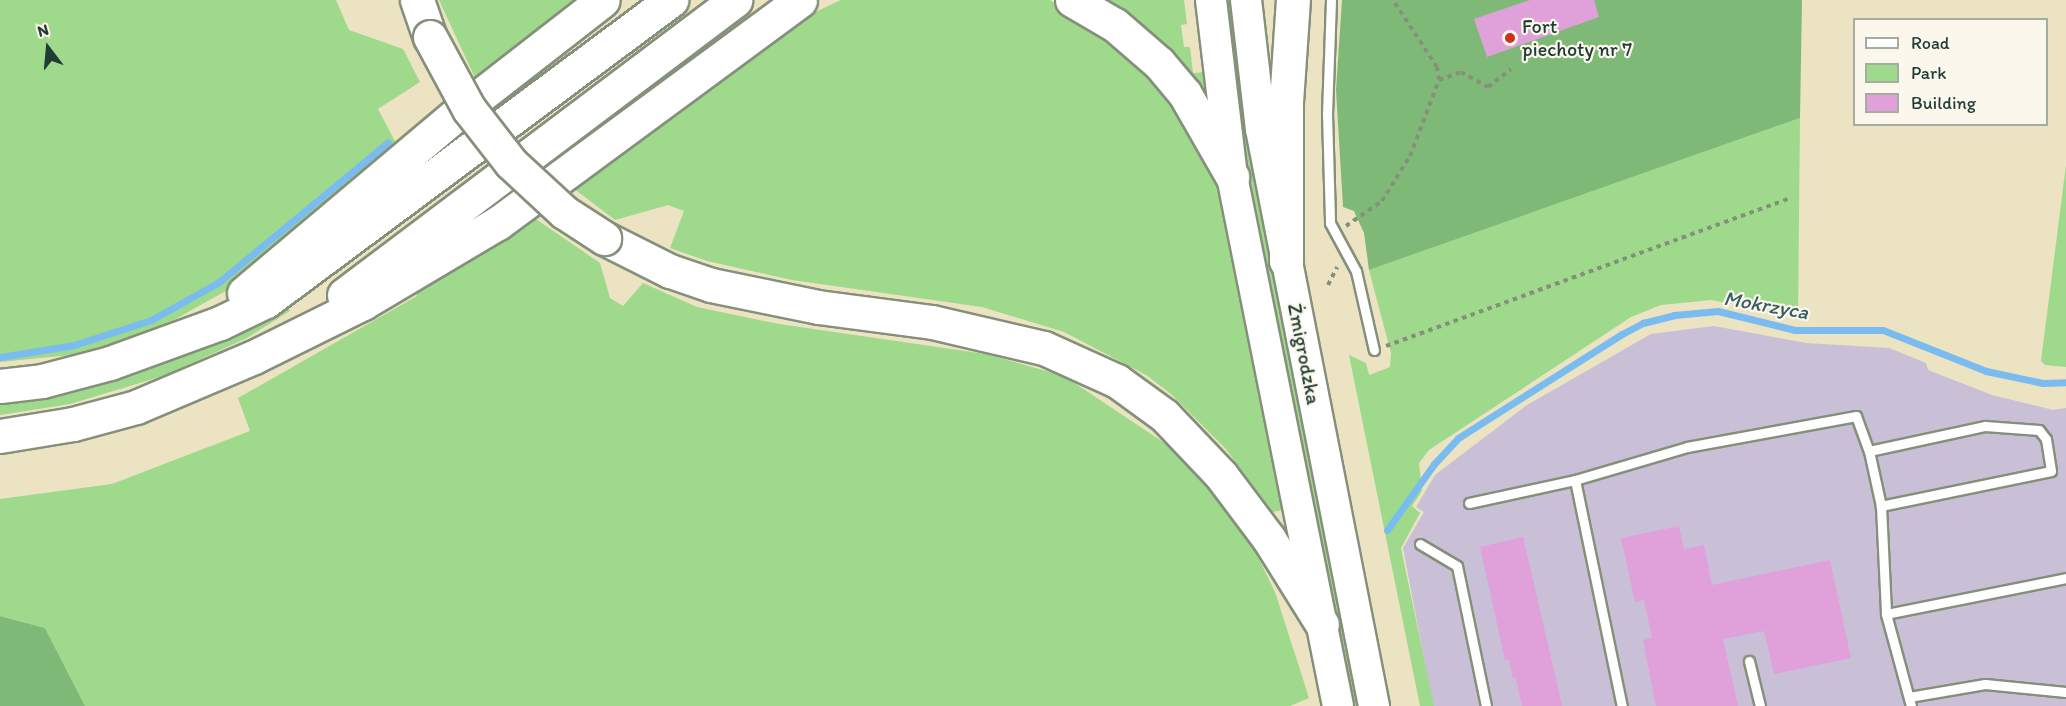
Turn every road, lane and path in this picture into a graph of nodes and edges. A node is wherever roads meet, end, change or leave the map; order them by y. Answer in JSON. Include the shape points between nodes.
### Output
{"nodes":[{"id":1,"x":417,"y":0,"type":"edge"},
{"id":2,"x":603,"y":0,"type":"edge"},
{"id":3,"x":671,"y":0,"type":"edge"},
{"id":4,"x":735,"y":0,"type":"edge"},
{"id":5,"x":813,"y":0,"type":"edge"},
{"id":6,"x":1072,"y":0,"type":"edge"},
{"id":7,"x":1211,"y":0,"type":"edge"},
{"id":8,"x":1246,"y":0,"type":"edge"},
{"id":9,"x":1293,"y":0,"type":"edge"},
{"id":10,"x":1331,"y":0,"type":"edge"},
{"id":11,"x":1393,"y":0,"type":"edge"},
{"id":12,"x":790,"y":8,"type":"edge"},
{"id":13,"x":1511,"y":69,"type":"dead end"},
{"id":14,"x":1439,"y":80,"type":"junction"},
{"id":15,"x":1232,"y":176,"type":"junction"},
{"id":16,"x":1791,"y":198,"type":"dead end"},
{"id":17,"x":1334,"y":233,"type":"junction"},
{"id":18,"x":1286,"y":261,"type":"junction"},
{"id":19,"x":176,"y":340,"type":"junction"},
{"id":20,"x":283,"y":342,"type":"junction"},
{"id":21,"x":1388,"y":345,"type":"dead end"},
{"id":22,"x":1374,"y":350,"type":"dead end"},
{"id":23,"x":0,"y":386,"type":"edge"},
{"id":24,"x":0,"y":436,"type":"edge"},
{"id":25,"x":1869,"y":451,"type":"junction"},
{"id":26,"x":1575,"y":480,"type":"junction"},
{"id":27,"x":1469,"y":503,"type":"dead end"},
{"id":28,"x":1881,"y":506,"type":"junction"},
{"id":29,"x":1420,"y":544,"type":"dead end"},
{"id":30,"x":2066,"y":578,"type":"edge"},
{"id":31,"x":1886,"y":614,"type":"junction"},
{"id":32,"x":1322,"y":624,"type":"junction"},
{"id":33,"x":1749,"y":661,"type":"dead end"},
{"id":34,"x":2066,"y":692,"type":"edge"},
{"id":35,"x":1910,"y":702,"type":"edge"},
{"id":36,"x":1338,"y":706,"type":"edge"},
{"id":37,"x":1374,"y":706,"type":"edge"},
{"id":38,"x":1486,"y":706,"type":"edge"},
{"id":39,"x":1622,"y":706,"type":"edge"},
{"id":40,"x":1760,"y":706,"type":"edge"}],
"edges":[{"from":1,"to":32,"type":"highway","bridge":true,"via":[[430,37],[469,109],[511,163],[564,212],[604,238],[670,271],[711,285],[818,307],[932,322],[1033,346],[1117,381],[1164,415],[1221,475],[1269,539]]},
{"from":2,"to":19,"type":"highway","via":[[459,112],[239,297]]},
{"from":3,"to":19,"type":"highway","via":[[308,273],[266,301]]},
{"from":4,"to":20,"type":"highway"},
{"from":5,"to":12,"type":"highway"},
{"from":6,"to":15,"type":"highway","via":[[1115,25],[1159,63],[1185,94]]},
{"from":7,"to":15,"type":"main road","name":"Żmigrodzka"},
{"from":8,"to":18,"type":"main road","name":"Żmigrodzka","via":[[1261,129]]},
{"from":9,"to":18,"type":"highway","via":[[1286,102]]},
{"from":10,"to":17,"type":"lane","via":[[1327,113],[1329,207]]},
{"from":11,"to":14,"type":"path","via":[[1437,67]]},
{"from":12,"to":20,"type":"highway","via":[[498,223],[411,277]]},
{"from":13,"to":14,"type":"path","via":[[1488,87],[1461,72]]},
{"from":14,"to":17,"type":"path","via":[[1410,156],[1383,201]]},
{"from":15,"to":32,"type":"main road","name":"Żmigrodzka"},
{"from":16,"to":21,"type":"path"},
{"from":17,"to":22,"type":"lane","via":[[1356,271]]},
{"from":18,"to":37,"type":"main road","name":"Żmigrodzka"},
{"from":19,"to":23,"type":"highway","via":[[69,375]]},
{"from":20,"to":24,"type":"highway","via":[[136,407],[73,424]]},
{"from":25,"to":26,"type":"lane","via":[[1856,416],[1687,447]]},
{"from":25,"to":28,"type":"lane"},
{"from":25,"to":28,"type":"lane","via":[[1985,426],[2038,430],[2048,448],[2051,471]]},
{"from":26,"to":27,"type":"lane"},
{"from":26,"to":39,"type":"lane"},
{"from":28,"to":31,"type":"lane"},
{"from":29,"to":38,"type":"lane","via":[[1457,566]]},
{"from":30,"to":31,"type":"lane"},
{"from":31,"to":35,"type":"lane"},
{"from":32,"to":36,"type":"main road","name":"Żmigrodzka"},
{"from":33,"to":40,"type":"lane"},
{"from":34,"to":35,"type":"lane","via":[[1985,684]]}]}
